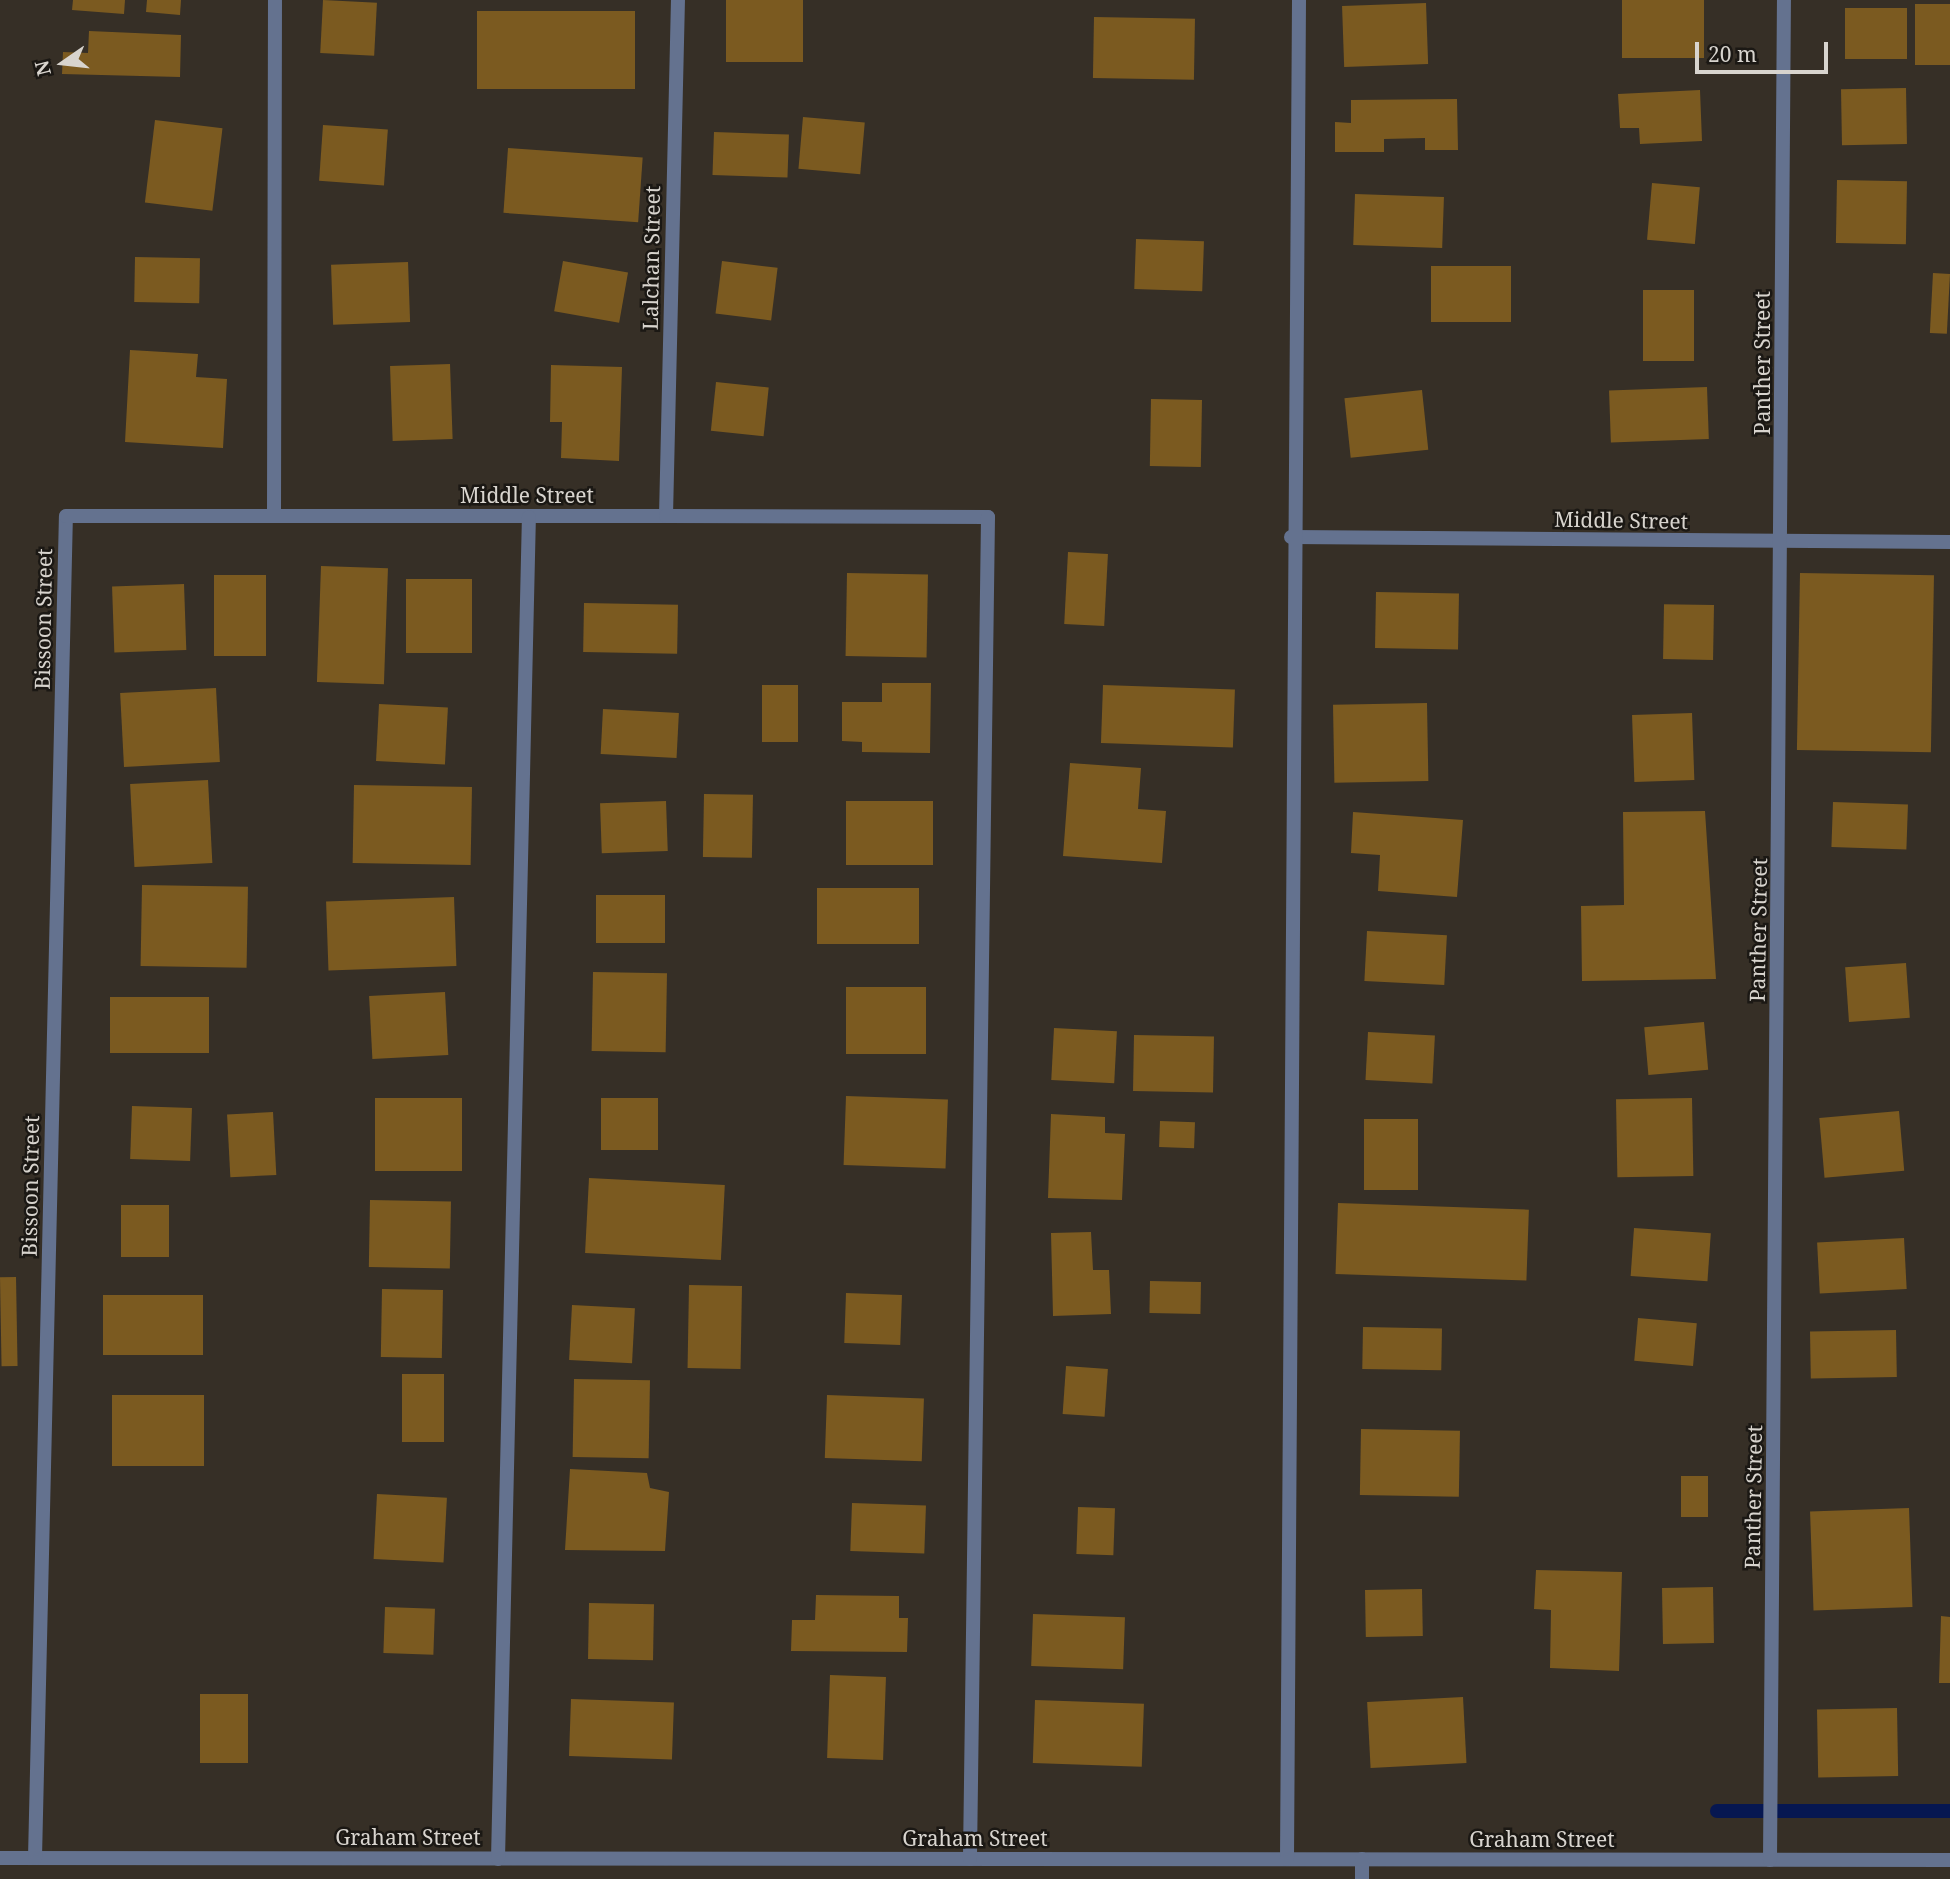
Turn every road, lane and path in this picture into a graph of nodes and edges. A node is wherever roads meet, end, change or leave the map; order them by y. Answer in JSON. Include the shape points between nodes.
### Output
{"nodes":[{"id":1,"x":275,"y":0,"type":"edge"},
{"id":2,"x":677,"y":0,"type":"edge"},
{"id":3,"x":1298,"y":0,"type":"edge"},
{"id":4,"x":1784,"y":0,"type":"edge"},
{"id":5,"x":66,"y":516,"type":"joint"},
{"id":6,"x":274,"y":516,"type":"junction"},
{"id":7,"x":666,"y":516,"type":"junction"},
{"id":8,"x":529,"y":517,"type":"junction"},
{"id":9,"x":1291,"y":537,"type":"junction"},
{"id":10,"x":1783,"y":542,"type":"junction"},
{"id":11,"x":1950,"y":542,"type":"edge"},
{"id":12,"x":0,"y":1858,"type":"edge"},
{"id":13,"x":35,"y":1858,"type":"junction"},
{"id":14,"x":498,"y":1858,"type":"junction"},
{"id":15,"x":970,"y":1859,"type":"junction"},
{"id":16,"x":1287,"y":1859,"type":"junction"},
{"id":17,"x":1362,"y":1859,"type":"junction"},
{"id":18,"x":1770,"y":1860,"type":"junction"},
{"id":19,"x":1950,"y":1860,"type":"edge"},
{"id":20,"x":1362,"y":1879,"type":"edge"}],
"edges":[{"from":1,"to":6,"type":"street"},
{"from":2,"to":7,"type":"street","name":"Lalchan Street"},
{"from":3,"to":9,"type":"street"},
{"from":4,"to":10,"type":"street","name":"Panther Street"},
{"from":5,"to":6,"type":"street","name":"Middle Street"},
{"from":5,"to":13,"type":"street","name":"Bissoon Street"},
{"from":6,"to":8,"type":"street","name":"Middle Street"},
{"from":7,"to":8,"type":"street","name":"Middle Street"},
{"from":7,"to":15,"type":"street","name":"Middle Street","via":[[988,517]]},
{"from":8,"to":14,"type":"street"},
{"from":9,"to":10,"type":"street","name":"Middle Street"},
{"from":9,"to":16,"type":"street"},
{"from":10,"to":11,"type":"street","name":"Middle Street"},
{"from":10,"to":18,"type":"street","name":"Panther Street"},
{"from":12,"to":13,"type":"street","name":"Graham Street"},
{"from":13,"to":14,"type":"street","name":"Graham Street"},
{"from":14,"to":15,"type":"street","name":"Graham Street"},
{"from":15,"to":16,"type":"street","name":"Graham Street"},
{"from":16,"to":17,"type":"street","name":"Graham Street"},
{"from":17,"to":18,"type":"street","name":"Graham Street"},
{"from":17,"to":20,"type":"street"},
{"from":18,"to":19,"type":"street","name":"Graham Street"}]}
